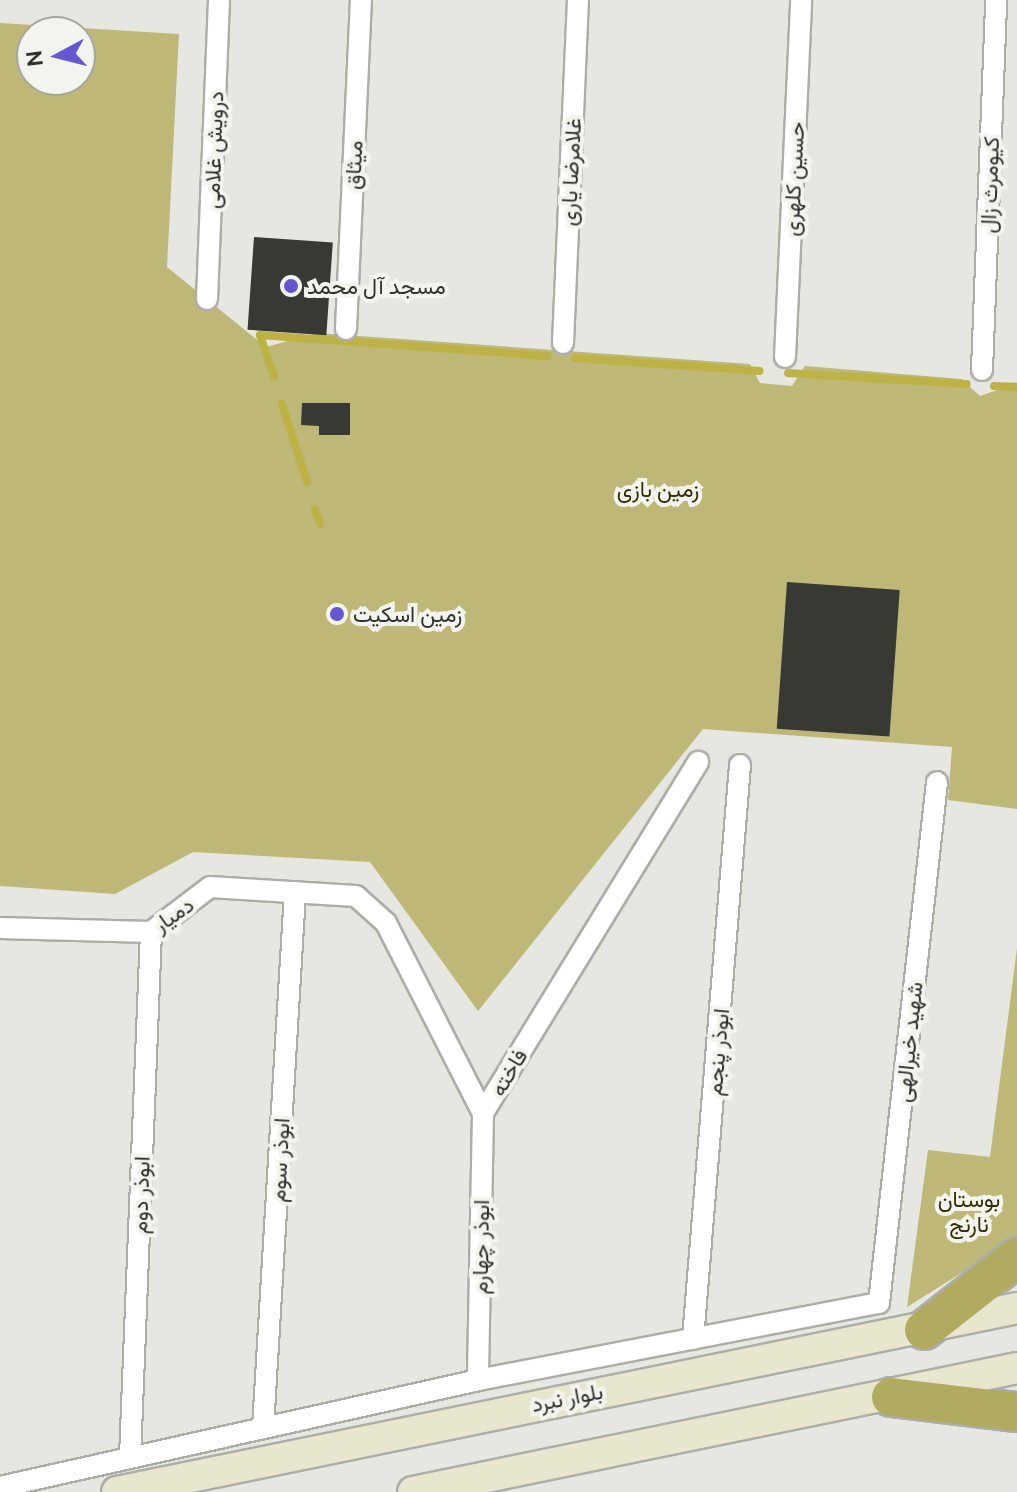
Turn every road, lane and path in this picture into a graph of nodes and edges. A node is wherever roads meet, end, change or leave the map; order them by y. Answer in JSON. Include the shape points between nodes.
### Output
{"nodes":[{"id":1,"x":219,"y":0,"type":"edge"},
{"id":2,"x":361,"y":0,"type":"edge"},
{"id":3,"x":578,"y":0,"type":"edge"},
{"id":4,"x":801,"y":0,"type":"edge"},
{"id":5,"x":996,"y":0,"type":"edge"},
{"id":6,"x":207,"y":299,"type":"dead end"},
{"id":7,"x":346,"y":329,"type":"dead end"},
{"id":8,"x":563,"y":343,"type":"dead end"},
{"id":9,"x":785,"y":357,"type":"dead end"},
{"id":10,"x":982,"y":370,"type":"dead end"},
{"id":11,"x":698,"y":762,"type":"dead end"},
{"id":12,"x":740,"y":765,"type":"dead end"},
{"id":13,"x":937,"y":782,"type":"dead end"},
{"id":14,"x":295,"y":892,"type":"junction"},
{"id":15,"x":0,"y":928,"type":"edge"},
{"id":16,"x":151,"y":932,"type":"junction"},
{"id":17,"x":483,"y":1113,"type":"junction"},
{"id":18,"x":1017,"y":1257,"type":"edge"},
{"id":19,"x":1017,"y":1308,"type":"edge"},
{"id":20,"x":924,"y":1330,"type":"junction"},
{"id":21,"x":693,"y":1339,"type":"junction"},
{"id":22,"x":1017,"y":1368,"type":"edge"},
{"id":23,"x":478,"y":1380,"type":"junction"},
{"id":24,"x":891,"y":1397,"type":"junction"},
{"id":25,"x":1017,"y":1412,"type":"edge"},
{"id":26,"x":263,"y":1428,"type":"junction"},
{"id":27,"x":130,"y":1457,"type":"junction"},
{"id":28,"x":0,"y":1487,"type":"edge"},
{"id":29,"x":117,"y":1492,"type":"edge"},
{"id":30,"x":413,"y":1492,"type":"edge"}],
"edges":[{"from":1,"to":6,"type":"street","name":"درویش غلامی"},
{"from":2,"to":7,"type":"street","name":"میثاق"},
{"from":3,"to":8,"type":"street","name":"غلامرضا یاری"},
{"from":4,"to":9,"type":"street","name":"حسین کلهری"},
{"from":5,"to":10,"type":"street","name":"کیومرث زال"},
{"from":11,"to":17,"type":"street","name":"فاخته"},
{"from":12,"to":21,"type":"street","name":"ابوذر پنجم"},
{"from":13,"to":21,"type":"street","name":"شهید خیرالهی","via":[[879,1303]]},
{"from":14,"to":16,"type":"street","name":"دمیار","via":[[210,887]]},
{"from":14,"to":17,"type":"street","name":"فاخته","via":[[356,896],[386,923]]},
{"from":14,"to":26,"type":"street","name":"ابوذر سوم"},
{"from":15,"to":16,"type":"street","name":"دمیار"},
{"from":16,"to":27,"type":"street","name":"ابوذر دوم"},
{"from":17,"to":23,"type":"street","name":"ابوذر چهارم"},
{"from":18,"to":20,"type":"highway"},
{"from":19,"to":20,"type":"main road","name":"بلوار نبرد"},
{"from":20,"to":29,"type":"main road","name":"بلوار نبرد","via":[[477,1414]]},
{"from":21,"to":23,"type":"street"},
{"from":22,"to":24,"type":"main road"},
{"from":23,"to":26,"type":"street"},
{"from":24,"to":25,"type":"highway"},
{"from":24,"to":30,"type":"main road"},
{"from":26,"to":27,"type":"street"},
{"from":27,"to":28,"type":"street"}]}
